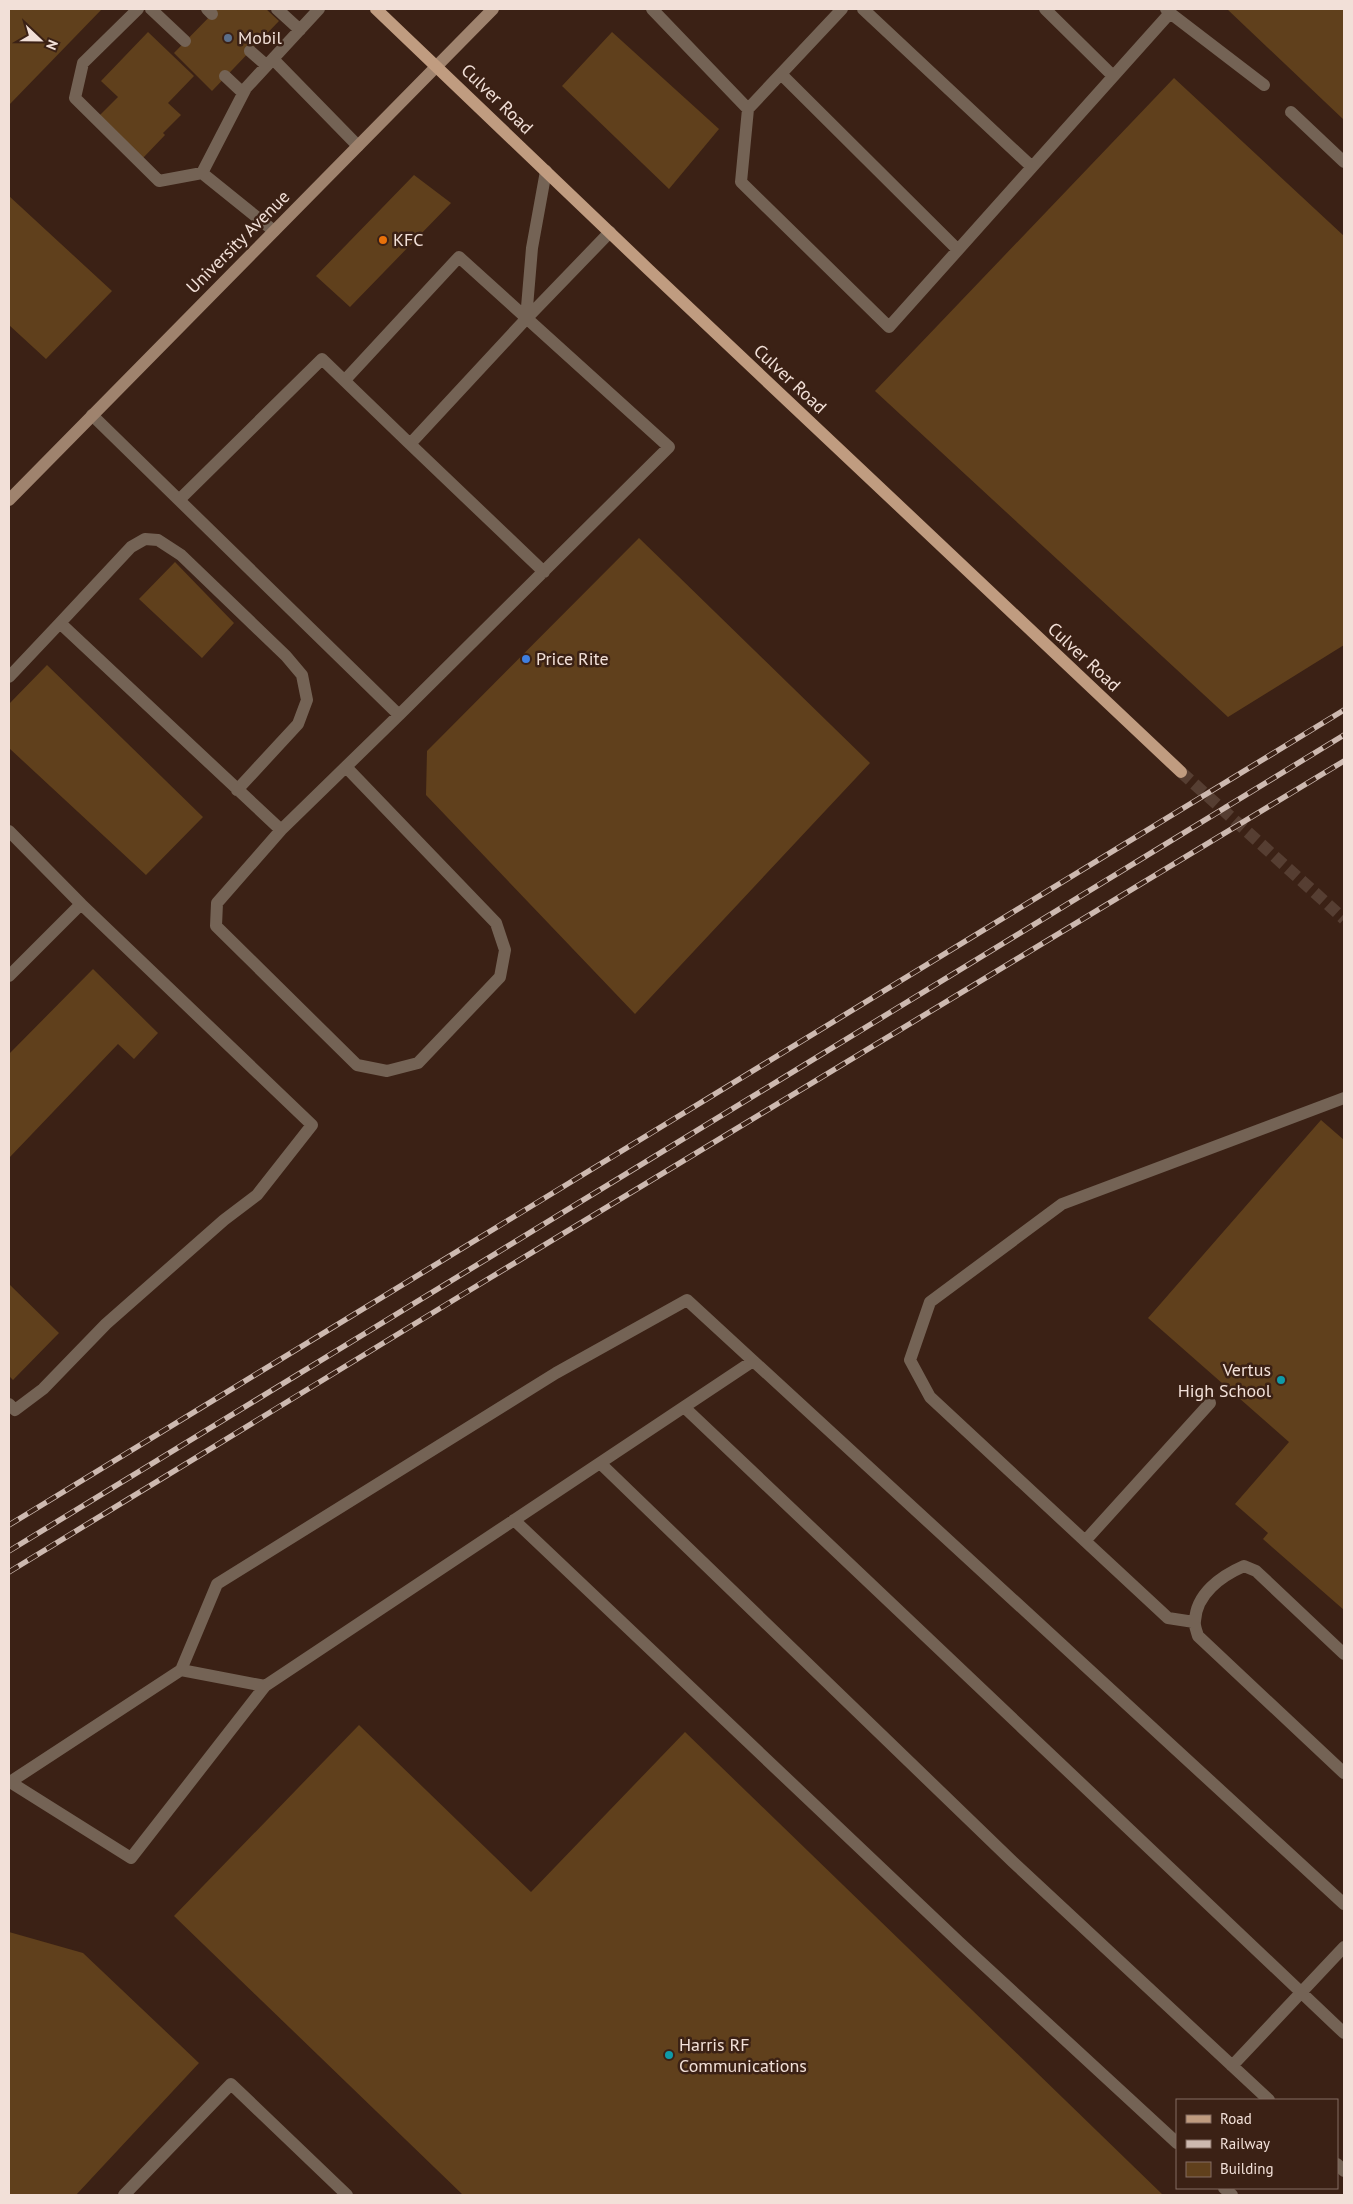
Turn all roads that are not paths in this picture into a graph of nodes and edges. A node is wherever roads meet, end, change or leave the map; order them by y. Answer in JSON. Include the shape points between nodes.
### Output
{"nodes":[{"id":1,"x":138,"y":9,"type":"edge"},
{"id":2,"x":151,"y":9,"type":"edge"},
{"id":3,"x":277,"y":9,"type":"edge"},
{"id":4,"x":319,"y":9,"type":"edge"},
{"id":5,"x":376,"y":9,"type":"edge"},
{"id":6,"x":493,"y":9,"type":"edge"},
{"id":7,"x":652,"y":9,"type":"edge"},
{"id":8,"x":842,"y":9,"type":"edge"},
{"id":9,"x":863,"y":9,"type":"edge"},
{"id":10,"x":1045,"y":9,"type":"edge"},
{"id":11,"x":1168,"y":11,"type":"edge"},
{"id":12,"x":300,"y":30,"type":"junction"},
{"id":13,"x":186,"y":41,"type":"dead end"},
{"id":14,"x":250,"y":51,"type":"dead end"},
{"id":15,"x":269,"y":62,"type":"junction"},
{"id":16,"x":437,"y":66,"type":"junction"},
{"id":17,"x":781,"y":74,"type":"junction"},
{"id":18,"x":225,"y":76,"type":"dead end"},
{"id":19,"x":1113,"y":76,"type":"junction"},
{"id":20,"x":1264,"y":85,"type":"dead end"},
{"id":21,"x":243,"y":93,"type":"junction"},
{"id":22,"x":748,"y":109,"type":"junction"},
{"id":23,"x":1291,"y":112,"type":"dead end"},
{"id":24,"x":358,"y":146,"type":"junction"},
{"id":25,"x":1344,"y":162,"type":"edge"},
{"id":26,"x":1032,"y":167,"type":"junction"},
{"id":27,"x":546,"y":172,"type":"junction"},
{"id":28,"x":202,"y":173,"type":"junction"},
{"id":29,"x":274,"y":231,"type":"junction"},
{"id":30,"x":610,"y":232,"type":"junction"},
{"id":31,"x":958,"y":250,"type":"junction"},
{"id":32,"x":526,"y":319,"type":"junction"},
{"id":33,"x":345,"y":380,"type":"junction"},
{"id":34,"x":92,"y":415,"type":"junction"},
{"id":35,"x":410,"y":444,"type":"junction"},
{"id":36,"x":9,"y":500,"type":"edge"},
{"id":37,"x":179,"y":500,"type":"junction"},
{"id":38,"x":544,"y":572,"type":"junction"},
{"id":39,"x":60,"y":623,"type":"junction"},
{"id":40,"x":9,"y":677,"type":"edge"},
{"id":41,"x":399,"y":715,"type":"junction"},
{"id":42,"x":346,"y":767,"type":"junction"},
{"id":43,"x":1181,"y":772,"type":"tunnel mouth"},
{"id":44,"x":237,"y":790,"type":"junction"},
{"id":45,"x":281,"y":830,"type":"junction"},
{"id":46,"x":9,"y":831,"type":"edge"},
{"id":47,"x":81,"y":904,"type":"junction"},
{"id":48,"x":9,"y":976,"type":"edge"},
{"id":49,"x":1344,"y":1098,"type":"edge"},
{"id":50,"x":753,"y":1361,"type":"junction"},
{"id":51,"x":1210,"y":1403,"type":"dead end"},
{"id":52,"x":9,"y":1404,"type":"edge"},
{"id":53,"x":684,"y":1407,"type":"junction"},
{"id":54,"x":600,"y":1463,"type":"junction"},
{"id":55,"x":514,"y":1520,"type":"junction"},
{"id":56,"x":1085,"y":1541,"type":"junction"},
{"id":57,"x":1194,"y":1622,"type":"junction"},
{"id":58,"x":1344,"y":1654,"type":"edge"},
{"id":59,"x":181,"y":1670,"type":"junction"},
{"id":60,"x":265,"y":1686,"type":"junction"},
{"id":61,"x":1344,"y":1773,"type":"edge"},
{"id":62,"x":1344,"y":1904,"type":"edge"},
{"id":63,"x":1344,"y":1948,"type":"edge"},
{"id":64,"x":1301,"y":1993,"type":"junction"},
{"id":65,"x":1344,"y":2033,"type":"edge"},
{"id":66,"x":1232,"y":2066,"type":"junction"},
{"id":67,"x":1268,"y":2099,"type":"edge"},
{"id":68,"x":1176,"y":2142,"type":"edge"},
{"id":69,"x":124,"y":2195,"type":"edge"},
{"id":70,"x":347,"y":2195,"type":"edge"}],
"edges":[{"from":1,"to":28,"type":"lane","via":[[83,64],[75,98],[159,182]]},
{"from":2,"to":13,"type":"lane"},
{"from":3,"to":12,"type":"lane"},
{"from":4,"to":12,"type":"lane"},
{"from":5,"to":16,"type":"main road","name":"Culver Road"},
{"from":6,"to":16,"type":"main road","name":"University Avenue"},
{"from":7,"to":22,"type":"lane"},
{"from":8,"to":17,"type":"lane"},
{"from":9,"to":26,"type":"lane"},
{"from":10,"to":19,"type":"lane"},
{"from":11,"to":19,"type":"lane"},
{"from":11,"to":20,"type":"lane"},
{"from":12,"to":15,"type":"lane"},
{"from":14,"to":15,"type":"lane"},
{"from":15,"to":21,"type":"lane"},
{"from":15,"to":24,"type":"lane"},
{"from":16,"to":24,"type":"main road","name":"University Avenue"},
{"from":16,"to":27,"type":"main road","name":"Culver Road"},
{"from":17,"to":22,"type":"lane"},
{"from":17,"to":31,"type":"lane"},
{"from":18,"to":21,"type":"lane"},
{"from":19,"to":26,"type":"lane"},
{"from":21,"to":28,"type":"lane"},
{"from":22,"to":31,"type":"lane","via":[[741,182],[889,327]]},
{"from":23,"to":25,"type":"lane"},
{"from":24,"to":29,"type":"main road","name":"University Avenue"},
{"from":26,"to":31,"type":"lane"},
{"from":27,"to":30,"type":"main road","name":"Culver Road"},
{"from":27,"to":32,"type":"lane","via":[[532,248]]},
{"from":28,"to":29,"type":"lane"},
{"from":29,"to":34,"type":"main road","name":"University Avenue"},
{"from":30,"to":32,"type":"lane"},
{"from":30,"to":43,"type":"main road","name":"Culver Road"},
{"from":32,"to":33,"type":"lane","via":[[459,257]]},
{"from":32,"to":35,"type":"lane"},
{"from":32,"to":38,"type":"lane","via":[[668,447]]},
{"from":33,"to":35,"type":"lane"},
{"from":33,"to":37,"type":"lane","via":[[322,359]]},
{"from":34,"to":36,"type":"main road","name":"University Avenue"},
{"from":34,"to":37,"type":"lane"},
{"from":35,"to":38,"type":"lane"},
{"from":37,"to":41,"type":"lane"},
{"from":38,"to":41,"type":"lane"},
{"from":39,"to":40,"type":"lane"},
{"from":39,"to":44,"type":"lane"},
{"from":39,"to":44,"type":"lane","via":[[131,547],[145,540],[158,540],[181,555],[302,675],[307,700],[298,724]]},
{"from":41,"to":42,"type":"lane"},
{"from":42,"to":45,"type":"lane"},
{"from":42,"to":45,"type":"lane","via":[[496,923],[505,950],[500,977],[418,1063],[386,1071],[357,1065],[216,926],[217,903]]},
{"from":44,"to":45,"type":"lane"},
{"from":46,"to":47,"type":"lane"},
{"from":47,"to":48,"type":"lane"},
{"from":47,"to":52,"type":"lane","via":[[312,1125],[257,1194],[106,1324],[43,1389],[15,1410]]},
{"from":49,"to":56,"type":"lane","via":[[1062,1204],[930,1302],[910,1360],[930,1397]]},
{"from":50,"to":53,"type":"lane"},
{"from":50,"to":59,"type":"lane","via":[[686,1300],[556,1373],[217,1584]]},
{"from":50,"to":62,"type":"lane"},
{"from":51,"to":56,"type":"lane"},
{"from":53,"to":54,"type":"lane"},
{"from":53,"to":64,"type":"lane"},
{"from":54,"to":55,"type":"lane"},
{"from":54,"to":66,"type":"lane","via":[[1013,1862]]},
{"from":55,"to":60,"type":"lane"},
{"from":55,"to":68,"type":"lane","via":[[952,1936]]},
{"from":56,"to":57,"type":"lane","via":[[1168,1618]]},
{"from":57,"to":58,"type":"lane","via":[[1201,1598],[1226,1574],[1244,1566],[1256,1571]]},
{"from":57,"to":61,"type":"lane","via":[[1198,1636]]},
{"from":59,"to":60,"type":"lane"},
{"from":59,"to":60,"type":"lane","via":[[10,1782],[130,1858]]},
{"from":63,"to":64,"type":"lane"},
{"from":64,"to":65,"type":"lane"},
{"from":64,"to":66,"type":"lane"},
{"from":66,"to":67,"type":"lane"},
{"from":69,"to":70,"type":"lane","via":[[231,2084]]}]}
